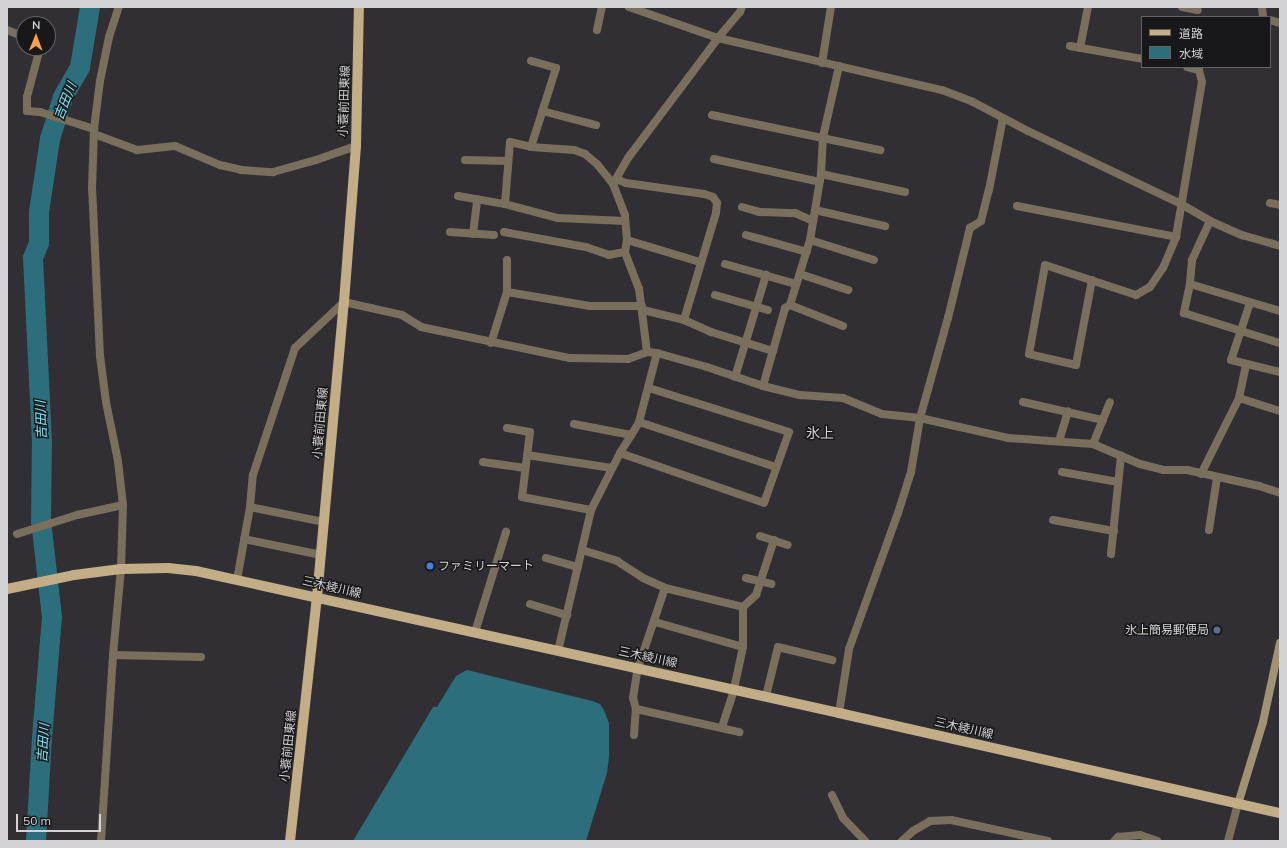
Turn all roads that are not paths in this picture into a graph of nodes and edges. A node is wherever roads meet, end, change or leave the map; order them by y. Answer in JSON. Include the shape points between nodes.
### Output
{"nodes":[{"id":1,"x":119,"y":7,"type":"edge"},
{"id":2,"x":359,"y":7,"type":"edge"},
{"id":3,"x":602,"y":7,"type":"edge"},
{"id":4,"x":629,"y":7,"type":"edge"},
{"id":5,"x":742,"y":7,"type":"edge"},
{"id":6,"x":831,"y":7,"type":"edge"},
{"id":7,"x":1088,"y":7,"type":"edge"},
{"id":8,"x":1182,"y":7,"type":"edge"},
{"id":9,"x":1198,"y":11,"type":"edge"},
{"id":10,"x":597,"y":30,"type":"dead end"},
{"id":11,"x":718,"y":38,"type":"junction"},
{"id":12,"x":1070,"y":46,"type":"dead end"},
{"id":13,"x":1080,"y":48,"type":"junction"},
{"id":14,"x":38,"y":56,"type":"edge"},
{"id":15,"x":1141,"y":59,"type":"edge"},
{"id":16,"x":532,"y":61,"type":"dead end"},
{"id":17,"x":822,"y":63,"type":"junction"},
{"id":18,"x":840,"y":66,"type":"junction"},
{"id":19,"x":1191,"y":68,"type":"edge"},
{"id":20,"x":542,"y":111,"type":"junction"},
{"id":21,"x":712,"y":114,"type":"dead end"},
{"id":22,"x":1003,"y":118,"type":"junction"},
{"id":23,"x":596,"y":125,"type":"dead end"},
{"id":24,"x":94,"y":132,"type":"junction"},
{"id":25,"x":824,"y":137,"type":"junction"},
{"id":26,"x":356,"y":146,"type":"junction"},
{"id":27,"x":531,"y":147,"type":"junction"},
{"id":28,"x":880,"y":150,"type":"dead end"},
{"id":29,"x":714,"y":159,"type":"dead end"},
{"id":30,"x":465,"y":160,"type":"dead end"},
{"id":31,"x":508,"y":161,"type":"junction"},
{"id":32,"x":820,"y":178,"type":"junction"},
{"id":33,"x":615,"y":182,"type":"junction"},
{"id":34,"x":905,"y":192,"type":"dead end"},
{"id":35,"x":458,"y":196,"type":"dead end"},
{"id":36,"x":476,"y":199,"type":"junction"},
{"id":37,"x":1270,"y":203,"type":"dead end"},
{"id":38,"x":505,"y":204,"type":"junction"},
{"id":39,"x":1181,"y":204,"type":"junction"},
{"id":40,"x":1280,"y":205,"type":"edge"},
{"id":41,"x":1017,"y":206,"type":"dead end"},
{"id":42,"x":742,"y":207,"type":"dead end"},
{"id":43,"x":815,"y":210,"type":"junction"},
{"id":44,"x":625,"y":221,"type":"junction"},
{"id":45,"x":813,"y":221,"type":"junction"},
{"id":46,"x":1210,"y":221,"type":"junction"},
{"id":47,"x":885,"y":226,"type":"dead end"},
{"id":48,"x":450,"y":232,"type":"dead end"},
{"id":49,"x":504,"y":232,"type":"dead end"},
{"id":50,"x":473,"y":234,"type":"junction"},
{"id":51,"x":494,"y":234,"type":"dead end"},
{"id":52,"x":746,"y":235,"type":"dead end"},
{"id":53,"x":1176,"y":237,"type":"junction"},
{"id":54,"x":627,"y":240,"type":"junction"},
{"id":55,"x":810,"y":240,"type":"junction"},
{"id":56,"x":1280,"y":246,"type":"edge"},
{"id":57,"x":625,"y":252,"type":"junction"},
{"id":58,"x":807,"y":252,"type":"junction"},
{"id":59,"x":506,"y":260,"type":"dead end"},
{"id":60,"x":874,"y":260,"type":"dead end"},
{"id":61,"x":700,"y":262,"type":"junction"},
{"id":62,"x":725,"y":264,"type":"dead end"},
{"id":63,"x":800,"y":274,"type":"junction"},
{"id":64,"x":766,"y":275,"type":"junction"},
{"id":65,"x":1092,"y":280,"type":"junction"},
{"id":66,"x":796,"y":284,"type":"junction"},
{"id":67,"x":1190,"y":284,"type":"junction"},
{"id":68,"x":848,"y":290,"type":"dead end"},
{"id":69,"x":507,"y":292,"type":"junction"},
{"id":70,"x":715,"y":295,"type":"dead end"},
{"id":71,"x":344,"y":302,"type":"junction"},
{"id":72,"x":1250,"y":302,"type":"junction"},
{"id":73,"x":790,"y":305,"type":"junction"},
{"id":74,"x":757,"y":307,"type":"junction"},
{"id":75,"x":643,"y":308,"type":"junction"},
{"id":76,"x":768,"y":310,"type":"dead end"},
{"id":77,"x":1280,"y":311,"type":"edge"},
{"id":78,"x":684,"y":320,"type":"junction"},
{"id":79,"x":843,"y":326,"type":"dead end"},
{"id":80,"x":1241,"y":331,"type":"junction"},
{"id":81,"x":491,"y":343,"type":"junction"},
{"id":82,"x":1280,"y":343,"type":"edge"},
{"id":83,"x":746,"y":344,"type":"junction"},
{"id":84,"x":773,"y":351,"type":"junction"},
{"id":85,"x":647,"y":352,"type":"junction"},
{"id":86,"x":657,"y":353,"type":"junction"},
{"id":87,"x":1246,"y":365,"type":"junction"},
{"id":88,"x":1280,"y":372,"type":"edge"},
{"id":89,"x":735,"y":377,"type":"junction"},
{"id":90,"x":763,"y":386,"type":"junction"},
{"id":91,"x":649,"y":388,"type":"junction"},
{"id":92,"x":1239,"y":398,"type":"junction"},
{"id":93,"x":1023,"y":402,"type":"dead end"},
{"id":94,"x":1110,"y":402,"type":"dead end"},
{"id":95,"x":1068,"y":411,"type":"junction"},
{"id":96,"x":1280,"y":411,"type":"edge"},
{"id":97,"x":920,"y":418,"type":"junction"},
{"id":98,"x":1103,"y":420,"type":"junction"},
{"id":99,"x":639,"y":422,"type":"junction"},
{"id":100,"x":574,"y":424,"type":"dead end"},
{"id":101,"x":507,"y":428,"type":"dead end"},
{"id":102,"x":631,"y":435,"type":"junction"},
{"id":103,"x":1059,"y":441,"type":"junction"},
{"id":104,"x":1093,"y":444,"type":"junction"},
{"id":105,"x":620,"y":453,"type":"junction"},
{"id":106,"x":527,"y":456,"type":"junction"},
{"id":107,"x":1121,"y":456,"type":"junction"},
{"id":108,"x":483,"y":462,"type":"dead end"},
{"id":109,"x":776,"y":467,"type":"junction"},
{"id":110,"x":526,"y":468,"type":"junction"},
{"id":111,"x":612,"y":468,"type":"junction"},
{"id":112,"x":1062,"y":472,"type":"dead end"},
{"id":113,"x":1201,"y":474,"type":"junction"},
{"id":114,"x":1217,"y":478,"type":"junction"},
{"id":115,"x":1118,"y":482,"type":"junction"},
{"id":116,"x":1280,"y":493,"type":"edge"},
{"id":117,"x":123,"y":505,"type":"junction"},
{"id":118,"x":250,"y":507,"type":"junction"},
{"id":119,"x":591,"y":510,"type":"junction"},
{"id":120,"x":1053,"y":520,"type":"dead end"},
{"id":121,"x":324,"y":522,"type":"junction"},
{"id":122,"x":1209,"y":530,"type":"dead end"},
{"id":123,"x":1114,"y":531,"type":"junction"},
{"id":124,"x":506,"y":532,"type":"dead end"},
{"id":125,"x":17,"y":534,"type":"dead end"},
{"id":126,"x":760,"y":536,"type":"dead end"},
{"id":127,"x":244,"y":539,"type":"junction"},
{"id":128,"x":774,"y":540,"type":"junction"},
{"id":129,"x":788,"y":545,"type":"dead end"},
{"id":130,"x":582,"y":550,"type":"junction"},
{"id":131,"x":1111,"y":554,"type":"dead end"},
{"id":132,"x":321,"y":555,"type":"junction"},
{"id":133,"x":546,"y":558,"type":"dead end"},
{"id":134,"x":578,"y":568,"type":"junction"},
{"id":135,"x":121,"y":569,"type":"junction"},
{"id":136,"x":746,"y":578,"type":"dead end"},
{"id":137,"x":237,"y":580,"type":"junction"},
{"id":138,"x":760,"y":582,"type":"junction"},
{"id":139,"x":771,"y":584,"type":"dead end"},
{"id":140,"x":665,"y":588,"type":"junction"},
{"id":141,"x":7,"y":589,"type":"edge"},
{"id":142,"x":317,"y":597,"type":"junction"},
{"id":143,"x":530,"y":604,"type":"dead end"},
{"id":144,"x":743,"y":607,"type":"junction"},
{"id":145,"x":566,"y":615,"type":"junction"},
{"id":146,"x":655,"y":622,"type":"junction"},
{"id":147,"x":475,"y":632,"type":"junction"},
{"id":148,"x":1280,"y":643,"type":"edge"},
{"id":149,"x":743,"y":647,"type":"junction"},
{"id":150,"x":558,"y":651,"type":"junction"},
{"id":151,"x":113,"y":655,"type":"junction"},
{"id":152,"x":201,"y":657,"type":"dead end"},
{"id":153,"x":832,"y":660,"type":"dead end"},
{"id":154,"x":638,"y":668,"type":"junction"},
{"id":155,"x":734,"y":690,"type":"junction"},
{"id":156,"x":766,"y":696,"type":"junction"},
{"id":157,"x":636,"y":709,"type":"junction"},
{"id":158,"x":839,"y":713,"type":"junction"},
{"id":159,"x":722,"y":727,"type":"junction"},
{"id":160,"x":739,"y":732,"type":"dead end"},
{"id":161,"x":634,"y":735,"type":"dead end"},
{"id":162,"x":832,"y":795,"type":"dead end"},
{"id":163,"x":1238,"y":804,"type":"junction"},
{"id":164,"x":1280,"y":813,"type":"edge"},
{"id":165,"x":1011,"y":837,"type":"edge"},
{"id":166,"x":101,"y":841,"type":"edge"},
{"id":167,"x":290,"y":841,"type":"edge"},
{"id":168,"x":865,"y":841,"type":"edge"},
{"id":169,"x":902,"y":841,"type":"edge"},
{"id":170,"x":1048,"y":841,"type":"edge"},
{"id":171,"x":1114,"y":841,"type":"edge"},
{"id":172,"x":1156,"y":841,"type":"edge"},
{"id":173,"x":1228,"y":841,"type":"edge"}],
"edges":[{"from":1,"to":24,"type":"street","via":[[100,81]]},
{"from":2,"to":26,"type":"main road","name":"小蓑前田東線"},
{"from":3,"to":10,"type":"street"},
{"from":4,"to":11,"type":"street"},
{"from":5,"to":11,"type":"street"},
{"from":6,"to":17,"type":"street"},
{"from":7,"to":13,"type":"street"},
{"from":8,"to":9,"type":"street"},
{"from":11,"to":17,"type":"street"},
{"from":11,"to":33,"type":"street","via":[[628,158]]},
{"from":12,"to":13,"type":"street"},
{"from":13,"to":15,"type":"street"},
{"from":14,"to":24,"type":"street","via":[[26,111],[40,112]]},
{"from":16,"to":20,"type":"street","via":[[556,68]]},
{"from":17,"to":18,"type":"street"},
{"from":18,"to":22,"type":"street","via":[[942,90],[973,102]]},
{"from":18,"to":25,"type":"street"},
{"from":19,"to":39,"type":"street","via":[[1199,70],[1202,82]]},
{"from":20,"to":23,"type":"street"},
{"from":20,"to":27,"type":"street"},
{"from":21,"to":25,"type":"street"},
{"from":22,"to":39,"type":"street"},
{"from":22,"to":97,"type":"street","via":[[989,190],[980,221],[970,228]]},
{"from":24,"to":26,"type":"street","via":[[137,150],[175,146],[220,165],[242,170],[273,172]]},
{"from":24,"to":117,"type":"street","via":[[92,189],[100,356]]},
{"from":25,"to":28,"type":"street"},
{"from":25,"to":32,"type":"street"},
{"from":26,"to":71,"type":"main road","name":"小蓑前田東線"},
{"from":27,"to":31,"type":"street","via":[[510,142]]},
{"from":27,"to":33,"type":"street","via":[[574,150],[585,154]]},
{"from":29,"to":32,"type":"street"},
{"from":30,"to":31,"type":"street"},
{"from":31,"to":38,"type":"street"},
{"from":32,"to":34,"type":"street"},
{"from":32,"to":43,"type":"street"},
{"from":33,"to":44,"type":"street"},
{"from":33,"to":61,"type":"street","via":[[713,197],[716,213]]},
{"from":35,"to":36,"type":"street"},
{"from":36,"to":38,"type":"street"},
{"from":36,"to":50,"type":"street"},
{"from":37,"to":40,"type":"street"},
{"from":38,"to":44,"type":"street","via":[[558,218]]},
{"from":39,"to":46,"type":"street"},
{"from":39,"to":53,"type":"street"},
{"from":41,"to":53,"type":"street"},
{"from":42,"to":45,"type":"street","via":[[759,212],[795,213]]},
{"from":43,"to":45,"type":"street"},
{"from":43,"to":47,"type":"street"},
{"from":44,"to":54,"type":"street"},
{"from":45,"to":55,"type":"street"},
{"from":46,"to":56,"type":"street","via":[[1242,235]]},
{"from":46,"to":67,"type":"street","via":[[1192,260]]},
{"from":48,"to":50,"type":"street"},
{"from":49,"to":57,"type":"street","via":[[586,247],[609,255]]},
{"from":50,"to":51,"type":"street"},
{"from":52,"to":58,"type":"street"},
{"from":53,"to":65,"type":"street","via":[[1163,268],[1150,287],[1136,295]]},
{"from":54,"to":57,"type":"street"},
{"from":54,"to":61,"type":"street"},
{"from":55,"to":58,"type":"street"},
{"from":55,"to":60,"type":"street"},
{"from":57,"to":75,"type":"street","via":[[639,289]]},
{"from":58,"to":63,"type":"street"},
{"from":59,"to":69,"type":"street"},
{"from":61,"to":78,"type":"street"},
{"from":62,"to":64,"type":"street"},
{"from":63,"to":66,"type":"street"},
{"from":63,"to":68,"type":"street"},
{"from":64,"to":66,"type":"street"},
{"from":64,"to":74,"type":"street"},
{"from":65,"to":65,"type":"street","via":[[1076,365],[1029,354],[1045,265]]},
{"from":66,"to":73,"type":"street"},
{"from":67,"to":72,"type":"street"},
{"from":67,"to":80,"type":"street","via":[[1184,314]]},
{"from":69,"to":75,"type":"street","via":[[590,306]]},
{"from":69,"to":81,"type":"street"},
{"from":70,"to":74,"type":"street"},
{"from":71,"to":81,"type":"street","via":[[402,315],[421,327]]},
{"from":71,"to":118,"type":"street","via":[[295,348],[253,475]]},
{"from":71,"to":121,"type":"main road","name":"小蓑前田東線"},
{"from":72,"to":77,"type":"street"},
{"from":72,"to":80,"type":"street"},
{"from":73,"to":79,"type":"street"},
{"from":73,"to":84,"type":"street","via":[[785,308]]},
{"from":74,"to":76,"type":"street"},
{"from":74,"to":83,"type":"street"},
{"from":75,"to":78,"type":"street"},
{"from":75,"to":85,"type":"street"},
{"from":78,"to":83,"type":"street"},
{"from":80,"to":82,"type":"street"},
{"from":80,"to":87,"type":"street","via":[[1231,360]]},
{"from":81,"to":85,"type":"street","via":[[570,358],[628,359]]},
{"from":83,"to":84,"type":"street"},
{"from":83,"to":89,"type":"street"},
{"from":84,"to":90,"type":"street"},
{"from":85,"to":86,"type":"street"},
{"from":86,"to":89,"type":"street"},
{"from":86,"to":91,"type":"street"},
{"from":87,"to":88,"type":"street"},
{"from":87,"to":92,"type":"street"},
{"from":89,"to":90,"type":"street"},
{"from":90,"to":97,"type":"street","via":[[800,395],[843,398],[882,414]]},
{"from":91,"to":99,"type":"street"},
{"from":91,"to":109,"type":"street","via":[[789,432]]},
{"from":92,"to":96,"type":"street"},
{"from":92,"to":113,"type":"street"},
{"from":93,"to":95,"type":"street"},
{"from":94,"to":98,"type":"street"},
{"from":95,"to":98,"type":"street"},
{"from":95,"to":103,"type":"street"},
{"from":97,"to":103,"type":"street","via":[[1008,438]]},
{"from":97,"to":158,"type":"street","via":[[909,479],[849,649]]},
{"from":98,"to":104,"type":"street"},
{"from":99,"to":102,"type":"street"},
{"from":99,"to":109,"type":"street"},
{"from":100,"to":102,"type":"street"},
{"from":101,"to":106,"type":"street","via":[[530,432]]},
{"from":102,"to":105,"type":"street"},
{"from":103,"to":104,"type":"street"},
{"from":104,"to":107,"type":"street"},
{"from":105,"to":109,"type":"street","via":[[764,503]]},
{"from":105,"to":111,"type":"street"},
{"from":106,"to":110,"type":"street"},
{"from":106,"to":111,"type":"street"},
{"from":107,"to":113,"type":"street","via":[[1140,464]]},
{"from":107,"to":115,"type":"street"},
{"from":108,"to":110,"type":"street"},
{"from":110,"to":119,"type":"street","via":[[522,497]]},
{"from":111,"to":119,"type":"street"},
{"from":112,"to":115,"type":"street"},
{"from":113,"to":114,"type":"street"},
{"from":114,"to":116,"type":"street","via":[[1260,486]]},
{"from":114,"to":122,"type":"street"},
{"from":115,"to":123,"type":"street"},
{"from":117,"to":125,"type":"street","via":[[64,519]]},
{"from":117,"to":135,"type":"street"},
{"from":118,"to":121,"type":"street"},
{"from":118,"to":127,"type":"street"},
{"from":119,"to":130,"type":"street"},
{"from":120,"to":123,"type":"street"},
{"from":121,"to":132,"type":"main road","name":"小蓑前田東線"},
{"from":123,"to":131,"type":"street"},
{"from":124,"to":147,"type":"street"},
{"from":126,"to":128,"type":"street"},
{"from":127,"to":132,"type":"street"},
{"from":127,"to":137,"type":"street"},
{"from":128,"to":129,"type":"street"},
{"from":128,"to":138,"type":"street"},
{"from":130,"to":134,"type":"street"},
{"from":130,"to":140,"type":"street","via":[[617,561],[642,578]]},
{"from":132,"to":142,"type":"main road","name":"小蓑前田東線"},
{"from":133,"to":134,"type":"street"},
{"from":134,"to":145,"type":"street"},
{"from":135,"to":137,"type":"main road","name":"三木綾川線","via":[[168,568]]},
{"from":135,"to":141,"type":"main road","name":"三木綾川線","via":[[74,575]]},
{"from":135,"to":151,"type":"street"},
{"from":136,"to":138,"type":"street"},
{"from":137,"to":142,"type":"main road","name":"三木綾川線"},
{"from":138,"to":139,"type":"street"},
{"from":138,"to":144,"type":"street","via":[[756,595]]},
{"from":140,"to":144,"type":"street"},
{"from":140,"to":146,"type":"street"},
{"from":142,"to":147,"type":"main road","name":"三木綾川線"},
{"from":142,"to":167,"type":"main road","name":"小蓑前田東線"},
{"from":143,"to":145,"type":"street"},
{"from":144,"to":149,"type":"street"},
{"from":145,"to":150,"type":"street"},
{"from":146,"to":149,"type":"street"},
{"from":146,"to":154,"type":"street"},
{"from":147,"to":150,"type":"main road","name":"三木綾川線"},
{"from":148,"to":163,"type":"street","via":[[1263,722]]},
{"from":149,"to":155,"type":"street"},
{"from":150,"to":154,"type":"main road","name":"三木綾川線"},
{"from":151,"to":152,"type":"street"},
{"from":151,"to":166,"type":"street"},
{"from":153,"to":156,"type":"street","via":[[778,647]]},
{"from":154,"to":155,"type":"main road","name":"三木綾川線"},
{"from":154,"to":157,"type":"street","via":[[633,698]]},
{"from":155,"to":156,"type":"main road","name":"三木綾川線"},
{"from":155,"to":159,"type":"street"},
{"from":156,"to":158,"type":"main road","name":"三木綾川線"},
{"from":157,"to":159,"type":"street"},
{"from":157,"to":161,"type":"street"},
{"from":158,"to":163,"type":"main road","name":"三木綾川線"},
{"from":159,"to":160,"type":"street"},
{"from":162,"to":168,"type":"street","via":[[843,818]]},
{"from":163,"to":164,"type":"main road","name":"三木綾川線"},
{"from":163,"to":173,"type":"street"},
{"from":165,"to":169,"type":"street","via":[[951,820],[930,821]]},
{"from":165,"to":170,"type":"street"},
{"from":171,"to":172,"type":"street","via":[[1118,837],[1140,835]]}]}
